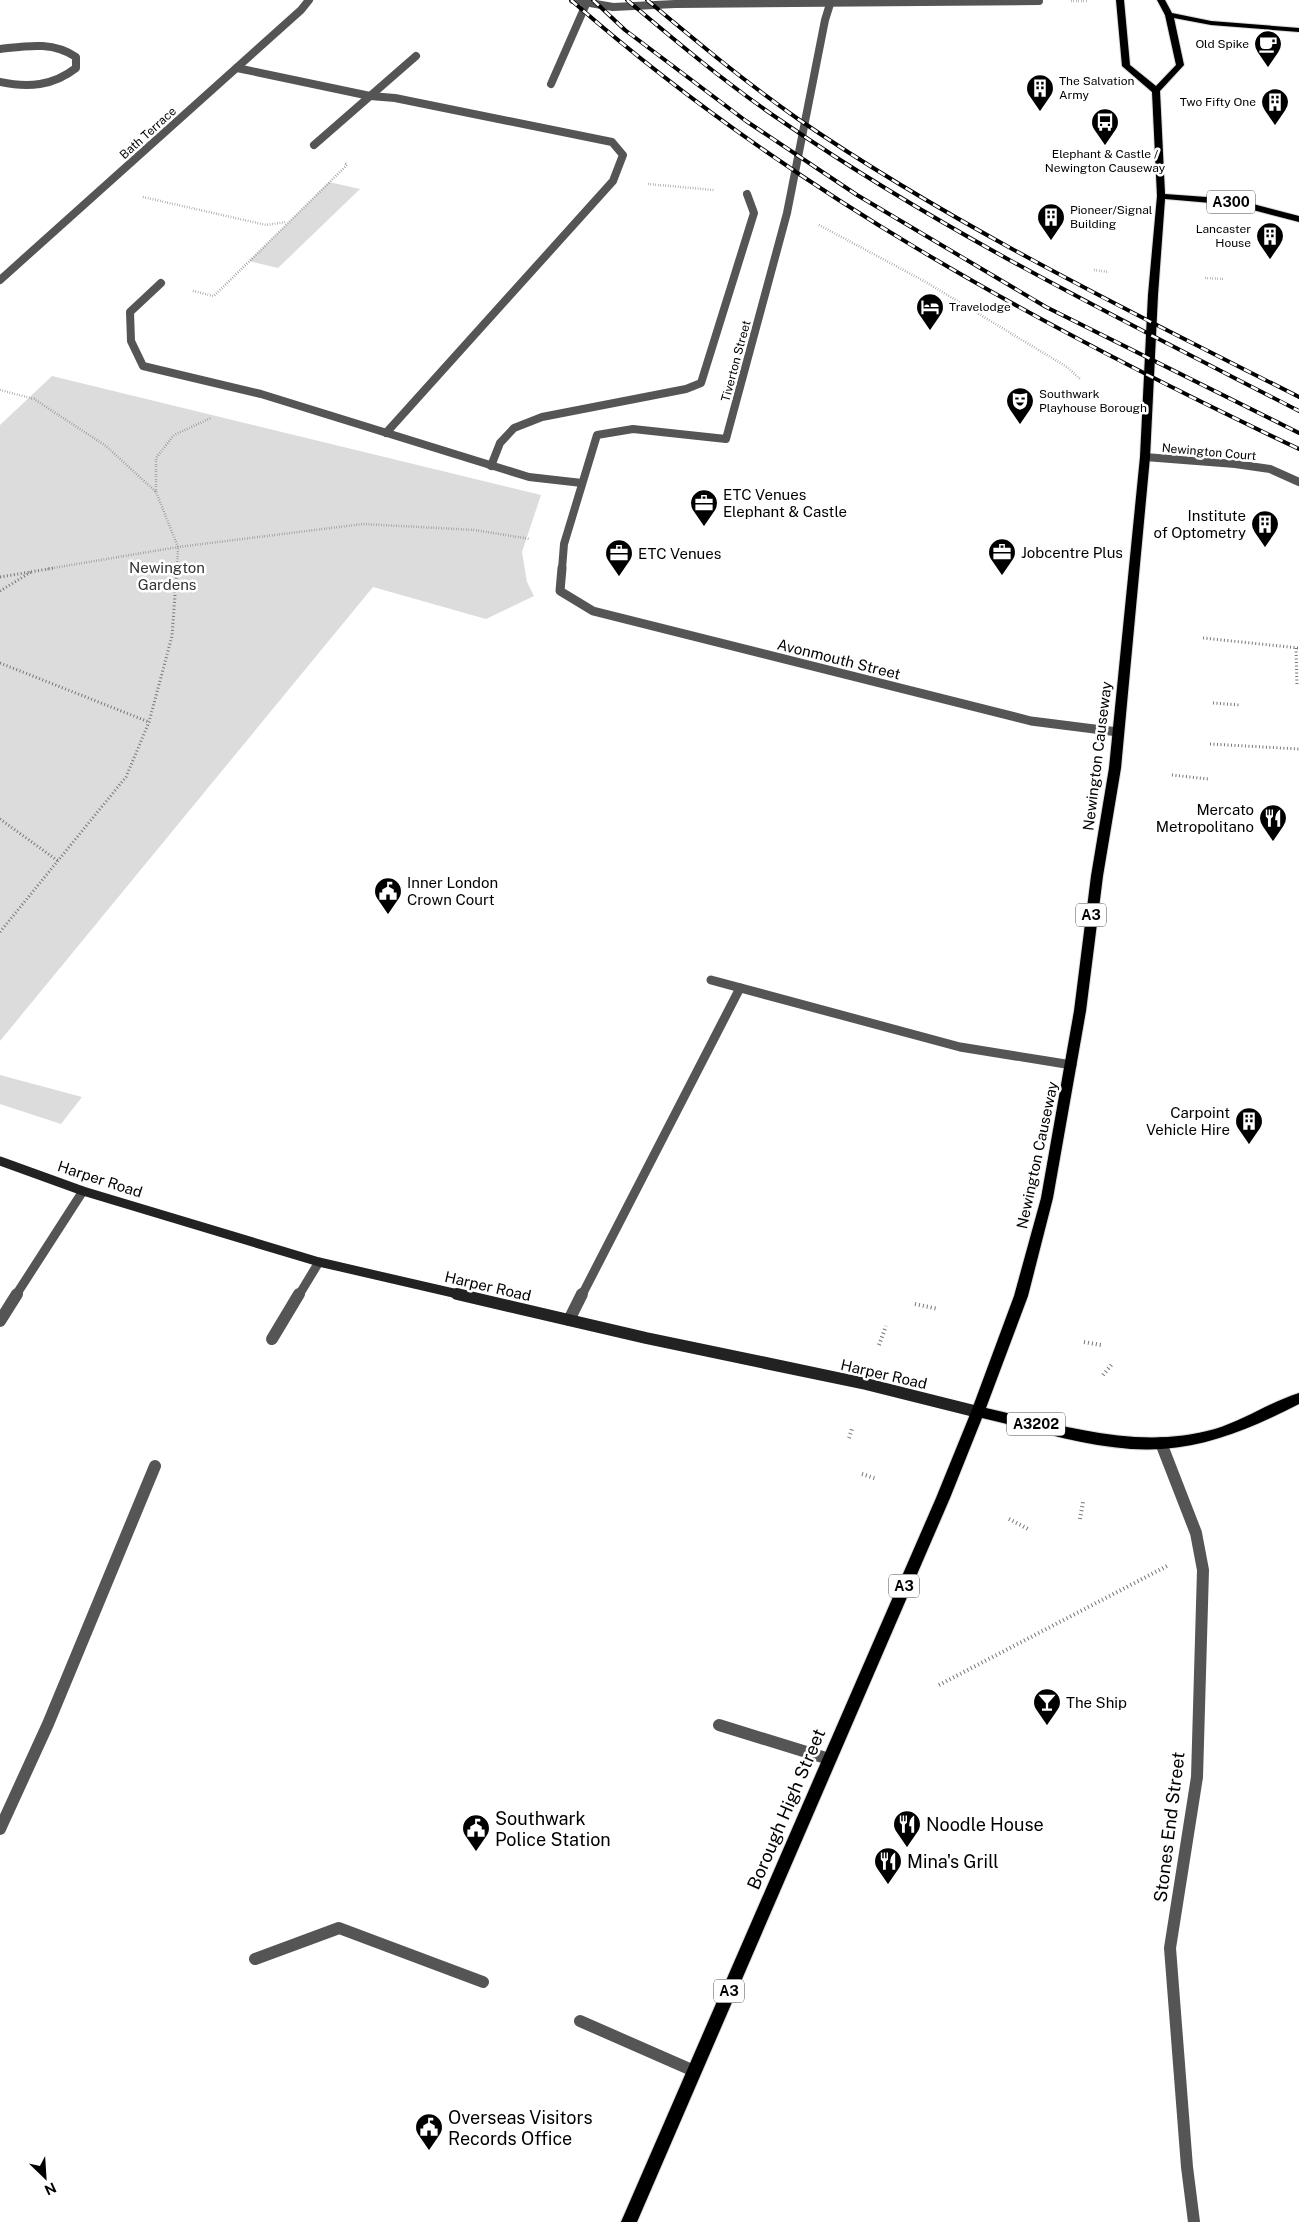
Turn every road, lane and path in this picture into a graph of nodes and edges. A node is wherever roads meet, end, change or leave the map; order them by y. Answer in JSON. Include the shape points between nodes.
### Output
{"nodes":[{"id":1,"x":309,"y":0,"type":"edge"},
{"id":2,"x":573,"y":0,"type":"edge"},
{"id":3,"x":1120,"y":0,"type":"edge"},
{"id":4,"x":1161,"y":0,"type":"edge"},
{"id":5,"x":1039,"y":1,"type":"edge"},
{"id":6,"x":587,"y":2,"type":"junction"},
{"id":7,"x":675,"y":2,"type":"edge"},
{"id":8,"x":830,"y":4,"type":"junction"},
{"id":9,"x":1168,"y":14,"type":"junction"},
{"id":10,"x":1299,"y":30,"type":"edge"},
{"id":11,"x":0,"y":50,"type":"edge"},
{"id":12,"x":416,"y":56,"type":"dead end"},
{"id":13,"x":237,"y":68,"type":"junction"},
{"id":14,"x":0,"y":82,"type":"edge"},
{"id":15,"x":551,"y":84,"type":"dead end"},
{"id":16,"x":1156,"y":91,"type":"junction"},
{"id":17,"x":370,"y":96,"type":"junction"},
{"id":18,"x":314,"y":145,"type":"joint"},
{"id":19,"x":613,"y":181,"type":"junction"},
{"id":20,"x":104,"y":188,"type":"junction"},
{"id":21,"x":746,"y":194,"type":"joint"},
{"id":22,"x":1161,"y":196,"type":"junction"},
{"id":23,"x":787,"y":213,"type":"junction"},
{"id":24,"x":1299,"y":219,"type":"edge"},
{"id":25,"x":287,"y":222,"type":"junction"},
{"id":26,"x":1094,"y":270,"type":"dead end"},
{"id":27,"x":1108,"y":272,"type":"dead end"},
{"id":28,"x":1205,"y":278,"type":"dead end"},
{"id":29,"x":1225,"y":279,"type":"dead end"},
{"id":30,"x":0,"y":280,"type":"edge"},
{"id":31,"x":161,"y":283,"type":"joint"},
{"id":32,"x":1080,"y":379,"type":"dead end"},
{"id":33,"x":0,"y":390,"type":"edge"},
{"id":34,"x":261,"y":394,"type":"junction"},
{"id":35,"x":386,"y":434,"type":"junction"},
{"id":36,"x":1145,"y":457,"type":"junction"},
{"id":37,"x":491,"y":466,"type":"junction"},
{"id":38,"x":1299,"y":482,"type":"edge"},
{"id":39,"x":582,"y":483,"type":"junction"},
{"id":40,"x":156,"y":492,"type":"junction"},
{"id":41,"x":564,"y":544,"type":"junction"},
{"id":42,"x":178,"y":547,"type":"junction"},
{"id":43,"x":35,"y":570,"type":"junction"},
{"id":44,"x":0,"y":577,"type":"edge"},
{"id":45,"x":0,"y":591,"type":"edge"},
{"id":46,"x":560,"y":591,"type":"joint"},
{"id":47,"x":1203,"y":638,"type":"dead end"},
{"id":48,"x":1298,"y":648,"type":"edge"},
{"id":49,"x":0,"y":663,"type":"edge"},
{"id":50,"x":1297,"y":686,"type":"dead end"},
{"id":51,"x":1213,"y":703,"type":"dead end"},
{"id":52,"x":1239,"y":705,"type":"dead end"},
{"id":53,"x":150,"y":722,"type":"junction"},
{"id":54,"x":1118,"y":732,"type":"junction"},
{"id":55,"x":1210,"y":744,"type":"dead end"},
{"id":56,"x":1299,"y":749,"type":"edge"},
{"id":57,"x":1172,"y":775,"type":"dead end"},
{"id":58,"x":1208,"y":779,"type":"dead end"},
{"id":59,"x":0,"y":819,"type":"edge"},
{"id":60,"x":58,"y":862,"type":"junction"},
{"id":61,"x":0,"y":932,"type":"edge"},
{"id":62,"x":711,"y":980,"type":"dead end"},
{"id":63,"x":740,"y":988,"type":"junction"},
{"id":64,"x":1072,"y":1065,"type":"junction"},
{"id":65,"x":0,"y":1161,"type":"edge"},
{"id":66,"x":83,"y":1191,"type":"junction"},
{"id":67,"x":319,"y":1262,"type":"junction"},
{"id":68,"x":915,"y":1304,"type":"dead end"},
{"id":69,"x":938,"y":1309,"type":"dead end"},
{"id":70,"x":569,"y":1320,"type":"junction"},
{"id":71,"x":0,"y":1321,"type":"edge"},
{"id":72,"x":886,"y":1326,"type":"dead end"},
{"id":73,"x":272,"y":1339,"type":"dead end"},
{"id":74,"x":1084,"y":1342,"type":"dead end"},
{"id":75,"x":1101,"y":1344,"type":"dead end"},
{"id":76,"x":879,"y":1345,"type":"dead end"},
{"id":77,"x":1113,"y":1363,"type":"dead end"},
{"id":78,"x":1103,"y":1375,"type":"dead end"},
{"id":79,"x":1299,"y":1398,"type":"edge"},
{"id":80,"x":978,"y":1412,"type":"junction"},
{"id":81,"x":852,"y":1429,"type":"dead end"},
{"id":82,"x":849,"y":1438,"type":"dead end"},
{"id":83,"x":1161,"y":1443,"type":"junction"},
{"id":84,"x":155,"y":1466,"type":"dead end"},
{"id":85,"x":862,"y":1474,"type":"dead end"},
{"id":86,"x":877,"y":1479,"type":"dead end"},
{"id":87,"x":1083,"y":1502,"type":"dead end"},
{"id":88,"x":1009,"y":1519,"type":"dead end"},
{"id":89,"x":1080,"y":1519,"type":"dead end"},
{"id":90,"x":1028,"y":1529,"type":"dead end"},
{"id":91,"x":1165,"y":1567,"type":"dead end"},
{"id":92,"x":939,"y":1685,"type":"dead end"},
{"id":93,"x":719,"y":1725,"type":"dead end"},
{"id":94,"x":829,"y":1759,"type":"junction"},
{"id":95,"x":0,"y":1829,"type":"edge"},
{"id":96,"x":255,"y":1959,"type":"dead end"},
{"id":97,"x":484,"y":1982,"type":"dead end"},
{"id":98,"x":580,"y":2021,"type":"dead end"},
{"id":99,"x":694,"y":2071,"type":"junction"},
{"id":100,"x":629,"y":2222,"type":"edge"},
{"id":101,"x":1194,"y":2222,"type":"edge"}],
"edges":[{"from":1,"to":13,"type":"street","name":"Bath Terrace"},
{"from":2,"to":6,"type":"street"},
{"from":3,"to":16,"type":"main road","via":[[1126,66]]},
{"from":4,"to":9,"type":"main road"},
{"from":5,"to":8,"type":"street"},
{"from":6,"to":7,"type":"street","via":[[613,7]]},
{"from":6,"to":15,"type":"street"},
{"from":7,"to":8,"type":"street"},
{"from":8,"to":23,"type":"street","name":"Tiverton Street"},
{"from":9,"to":10,"type":"main road","via":[[1211,23]]},
{"from":9,"to":16,"type":"main road","via":[[1180,65]]},
{"from":11,"to":14,"type":"street","via":[[49,45],[66,48],[76,57],[76,68],[49,83],[18,87]]},
{"from":12,"to":17,"type":"street"},
{"from":13,"to":17,"type":"street"},
{"from":13,"to":20,"type":"street","name":"Bath Terrace"},
{"from":16,"to":22,"type":"main road","name":"Newington Causeway","number":"A3"},
{"from":17,"to":18,"type":"street"},
{"from":17,"to":19,"type":"street","via":[[395,98],[612,142],[623,155]]},
{"from":18,"to":25,"type":"path","via":[[347,165]]},
{"from":19,"to":21,"type":"path"},
{"from":19,"to":35,"type":"street"},
{"from":20,"to":25,"type":"path","via":[[266,225]]},
{"from":20,"to":30,"type":"street","name":"Bath Terrace"},
{"from":21,"to":37,"type":"street","via":[[754,213],[701,383],[686,389],[542,417],[514,428],[500,443]]},
{"from":22,"to":24,"type":"main road","number":"A300","via":[[1234,202]]},
{"from":22,"to":36,"type":"main road","name":"Newington Causeway","number":"A3"},
{"from":23,"to":32,"type":"path","via":[[828,229],[924,281],[1067,367]]},
{"from":23,"to":39,"type":"street","name":"Tiverton Street","via":[[726,440],[632,429],[596,436]]},
{"from":25,"to":31,"type":"path","via":[[214,296]]},
{"from":26,"to":27,"type":"path"},
{"from":28,"to":29,"type":"path"},
{"from":31,"to":34,"type":"street","via":[[130,312],[131,341],[142,366]]},
{"from":33,"to":40,"type":"path","via":[[34,399],[106,446]]},
{"from":34,"to":35,"type":"street"},
{"from":34,"to":40,"type":"path","via":[[174,435],[156,458]]},
{"from":35,"to":37,"type":"street"},
{"from":36,"to":38,"type":"street","name":"Newington Court","via":[[1270,469]]},
{"from":36,"to":54,"type":"main road","name":"Newington Causeway","number":"A3"},
{"from":37,"to":39,"type":"street","via":[[529,477]]},
{"from":39,"to":41,"type":"street","name":"Tiverton Street"},
{"from":40,"to":42,"type":"path"},
{"from":41,"to":42,"type":"path","via":[[475,530],[363,524]]},
{"from":41,"to":46,"type":"street","name":"Tiverton Street"},
{"from":42,"to":43,"type":"path"},
{"from":42,"to":53,"type":"path","via":[[172,636]]},
{"from":43,"to":44,"type":"path"},
{"from":43,"to":45,"type":"path"},
{"from":46,"to":54,"type":"street","name":"Avonmouth Street","via":[[593,611],[931,697],[1031,721]]},
{"from":47,"to":48,"type":"path"},
{"from":48,"to":50,"type":"path"},
{"from":49,"to":53,"type":"path"},
{"from":51,"to":52,"type":"path"},
{"from":53,"to":60,"type":"path","via":[[126,777]]},
{"from":54,"to":64,"type":"main road","name":"Newington Causeway","number":"A3"},
{"from":55,"to":56,"type":"path"},
{"from":57,"to":58,"type":"path"},
{"from":59,"to":60,"type":"path"},
{"from":60,"to":61,"type":"path"},
{"from":62,"to":63,"type":"street"},
{"from":63,"to":64,"type":"street","via":[[960,1047]]},
{"from":63,"to":70,"type":"street"},
{"from":64,"to":80,"type":"main road","name":"Newington Causeway","number":"A3","via":[[1047,1198],[1021,1296]]},
{"from":65,"to":66,"type":"main road","name":"Harper Road"},
{"from":66,"to":67,"type":"main road","name":"Harper Road"},
{"from":66,"to":71,"type":"street"},
{"from":67,"to":70,"type":"main road","name":"Harper Road"},
{"from":67,"to":73,"type":"street"},
{"from":68,"to":69,"type":"path"},
{"from":70,"to":80,"type":"main road","name":"Harper Road","via":[[866,1384]]},
{"from":72,"to":76,"type":"path"},
{"from":74,"to":75,"type":"path"},
{"from":77,"to":78,"type":"path"},
{"from":79,"to":83,"type":"main road","number":"A3202","via":[[1225,1431],[1192,1440]]},
{"from":80,"to":83,"type":"main road","number":"A3202","via":[[1093,1437],[1140,1444]]},
{"from":80,"to":94,"type":"main road","name":"Borough High Street","number":"A3"},
{"from":81,"to":82,"type":"path"},
{"from":83,"to":101,"type":"street","name":"Stones End Street","via":[[1196,1534],[1203,1570],[1197,1777],[1170,1948]]},
{"from":84,"to":95,"type":"street","via":[[48,1724]]},
{"from":85,"to":86,"type":"path"},
{"from":87,"to":89,"type":"path"},
{"from":88,"to":90,"type":"path"},
{"from":91,"to":92,"type":"path"},
{"from":93,"to":94,"type":"street"},
{"from":94,"to":99,"type":"main road","name":"Borough High Street","number":"A3"},
{"from":96,"to":97,"type":"street","via":[[339,1928]]},
{"from":98,"to":99,"type":"street"},
{"from":99,"to":100,"type":"main road","name":"Borough High Street","number":"A3"}]}
